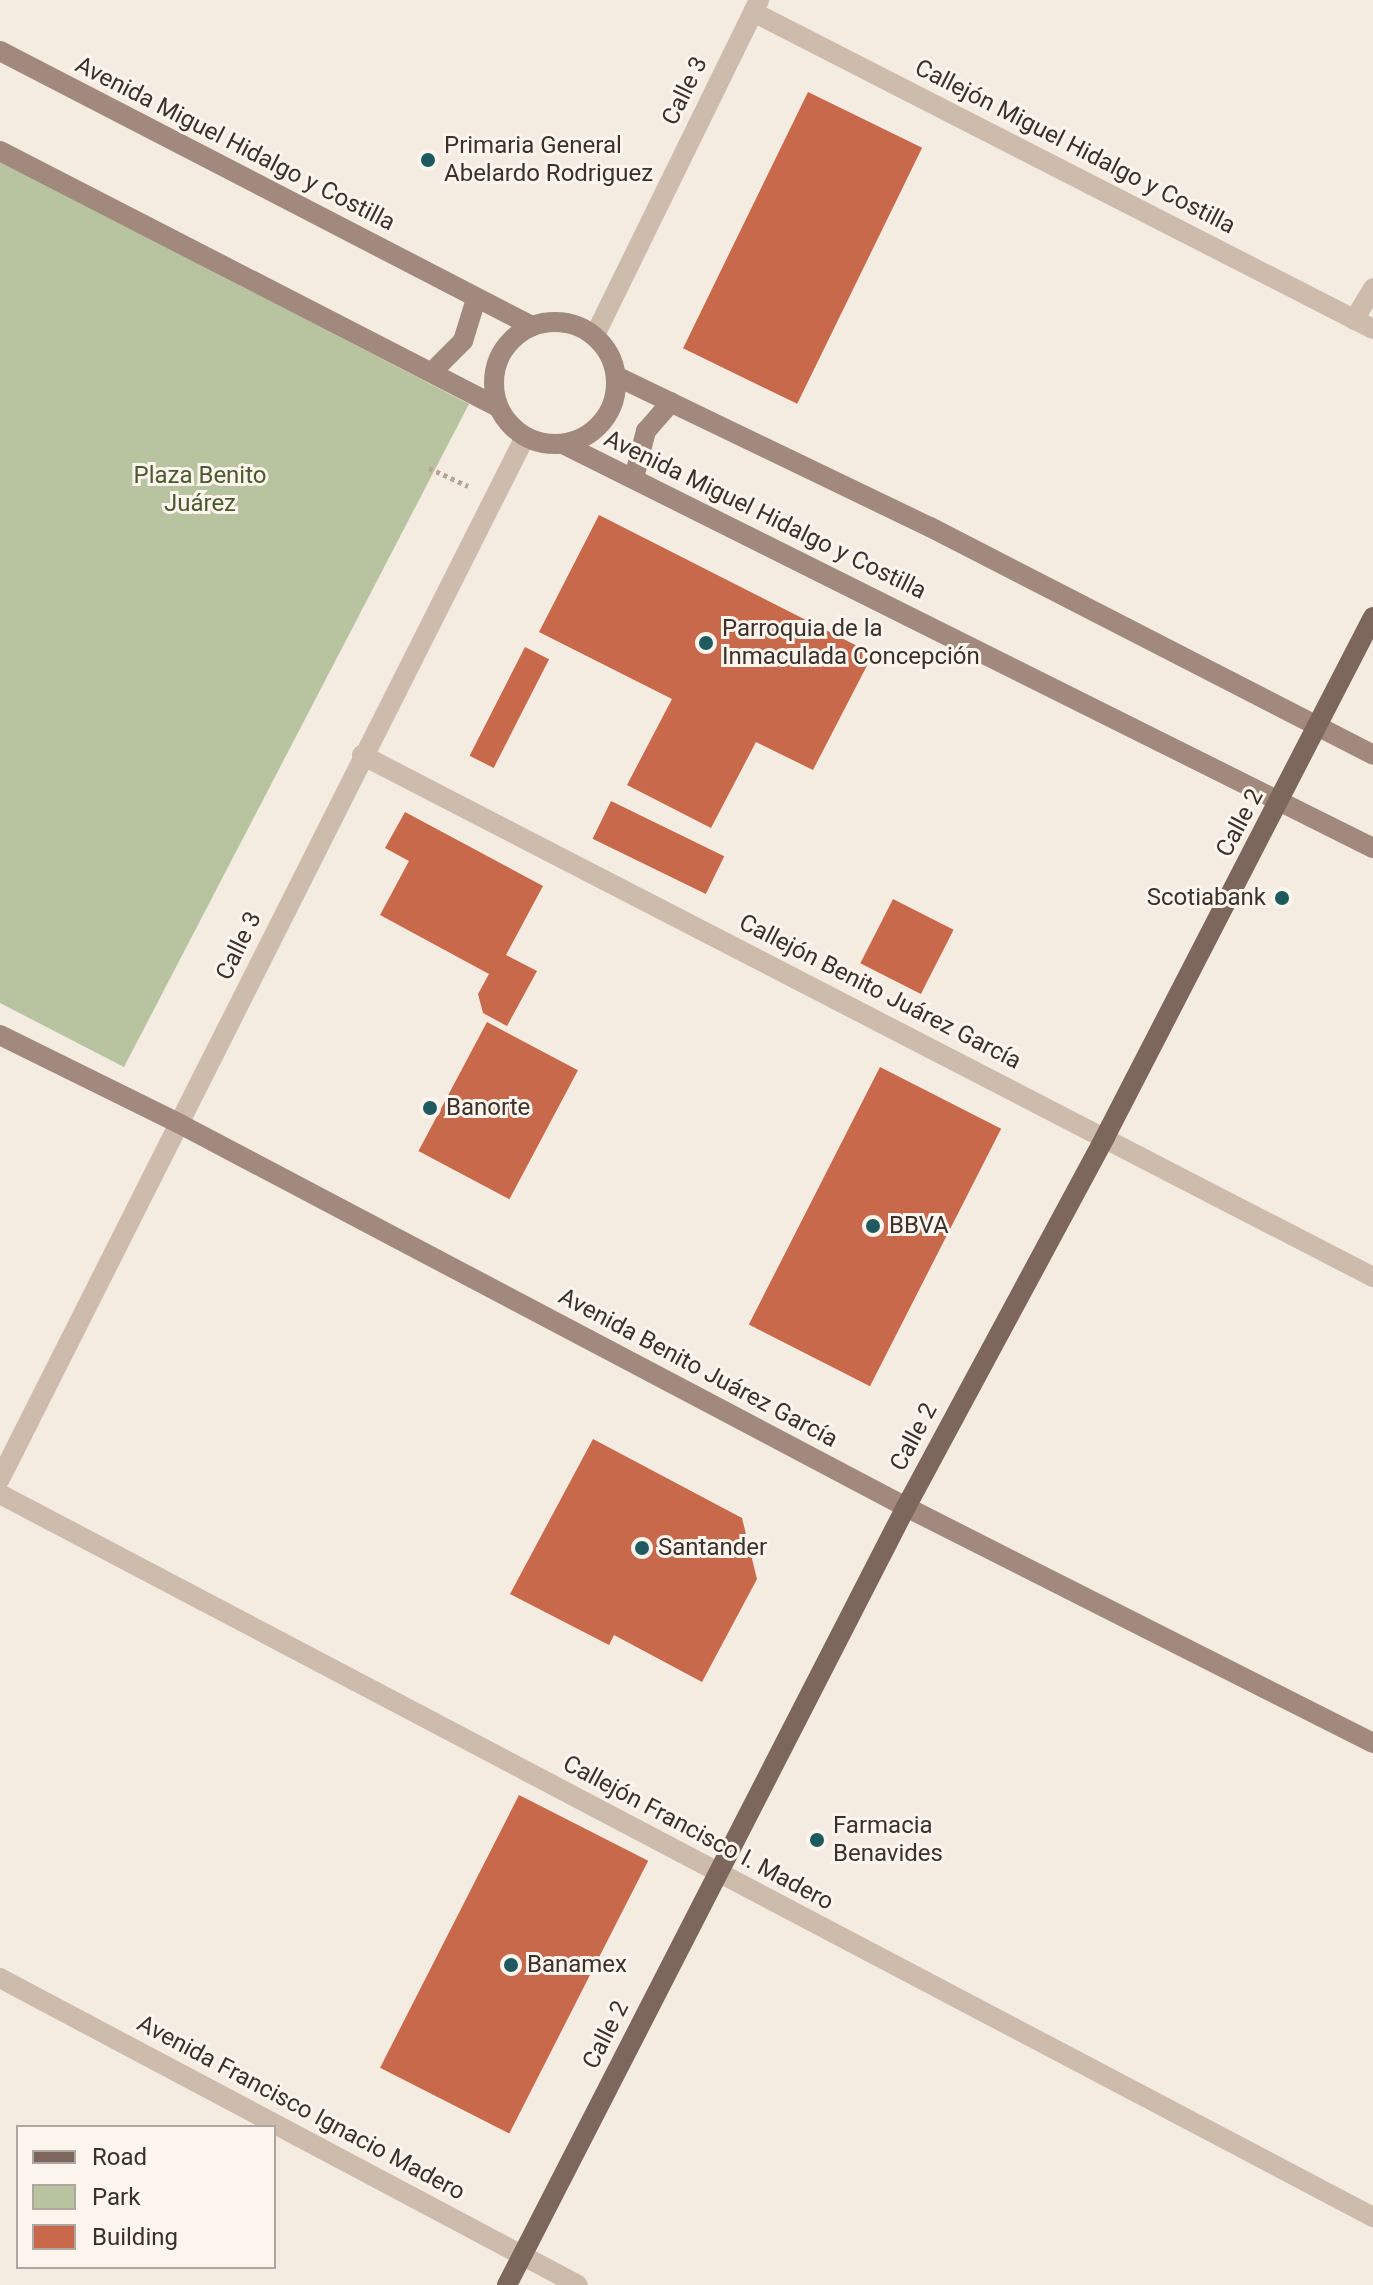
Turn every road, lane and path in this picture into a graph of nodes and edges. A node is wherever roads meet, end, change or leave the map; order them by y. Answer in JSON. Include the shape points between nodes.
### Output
{"nodes":[{"id":1,"x":756,"y":6,"type":"edge"},
{"id":2,"x":0,"y":51,"type":"edge"},
{"id":3,"x":0,"y":151,"type":"edge"},
{"id":4,"x":1373,"y":288,"type":"edge"},
{"id":5,"x":476,"y":299,"type":"junction"},
{"id":6,"x":1354,"y":320,"type":"junction"},
{"id":7,"x":532,"y":326,"type":"junction"},
{"id":8,"x":1373,"y":329,"type":"edge"},
{"id":9,"x":595,"y":335,"type":"junction"},
{"id":10,"x":434,"y":370,"type":"junction"},
{"id":11,"x":616,"y":376,"type":"junction"},
{"id":12,"x":671,"y":402,"type":"junction"},
{"id":13,"x":498,"y":407,"type":"junction"},
{"id":14,"x":525,"y":437,"type":"junction"},
{"id":15,"x":563,"y":444,"type":"junction"},
{"id":16,"x":429,"y":468,"type":"dead end"},
{"id":17,"x":634,"y":478,"type":"junction"},
{"id":18,"x":494,"y":498,"type":"junction"},
{"id":19,"x":1373,"y":617,"type":"edge"},
{"id":20,"x":1319,"y":728,"type":"junction"},
{"id":21,"x":362,"y":755,"type":"junction"},
{"id":22,"x":1373,"y":755,"type":"edge"},
{"id":23,"x":1280,"y":802,"type":"junction"},
{"id":24,"x":1373,"y":848,"type":"edge"},
{"id":25,"x":0,"y":1035,"type":"edge"},
{"id":26,"x":180,"y":1124,"type":"junction"},
{"id":27,"x":1105,"y":1137,"type":"junction"},
{"id":28,"x":1373,"y":1277,"type":"edge"},
{"id":29,"x":0,"y":1479,"type":"edge"},
{"id":30,"x":0,"y":1494,"type":"edge"},
{"id":31,"x":906,"y":1507,"type":"junction"},
{"id":32,"x":1373,"y":1743,"type":"edge"},
{"id":33,"x":718,"y":1873,"type":"junction"},
{"id":34,"x":0,"y":1978,"type":"edge"},
{"id":35,"x":1373,"y":2217,"type":"edge"},
{"id":36,"x":522,"y":2256,"type":"junction"},
{"id":37,"x":507,"y":2285,"type":"edge"},
{"id":38,"x":578,"y":2285,"type":"edge"}],
"edges":[{"from":1,"to":6,"type":"street","name":"Callejón Miguel Hidalgo y Costilla"},
{"from":1,"to":9,"type":"street","name":"Calle 3"},
{"from":2,"to":5,"type":"street","name":"Avenida Miguel Hidalgo y Costilla"},
{"from":3,"to":10,"type":"street"},
{"from":4,"to":6,"type":"street"},
{"from":5,"to":7,"type":"street","name":"Avenida Miguel Hidalgo y Costilla"},
{"from":5,"to":10,"type":"street","via":[[463,341]]},
{"from":6,"to":8,"type":"street","name":"Callejón Miguel Hidalgo y Costilla"},
{"from":7,"to":9,"type":"street","via":[[566,323]]},
{"from":7,"to":13,"type":"street","via":[[509,343],[495,369]]},
{"from":9,"to":11,"type":"street"},
{"from":10,"to":13,"type":"street"},
{"from":11,"to":12,"type":"street"},
{"from":11,"to":15,"type":"street","via":[[615,395],[602,421],[581,439]]},
{"from":12,"to":17,"type":"street","via":[[646,431]]},
{"from":12,"to":20,"type":"street","via":[[930,527]]},
{"from":13,"to":14,"type":"street"},
{"from":14,"to":15,"type":"street"},
{"from":14,"to":18,"type":"street","name":"Calle 3"},
{"from":15,"to":17,"type":"street","name":"Avenida Miguel Hidalgo y Costilla"},
{"from":16,"to":18,"type":"path"},
{"from":17,"to":23,"type":"street","name":"Avenida Miguel Hidalgo y Costilla"},
{"from":18,"to":21,"type":"street","name":"Calle 3"},
{"from":19,"to":20,"type":"main road","name":"Calle 2"},
{"from":20,"to":22,"type":"street"},
{"from":20,"to":23,"type":"main road","name":"Calle 2"},
{"from":21,"to":26,"type":"street","name":"Calle 3"},
{"from":21,"to":27,"type":"street","name":"Callejón Benito Juárez García"},
{"from":23,"to":24,"type":"street","name":"Avenida Miguel Hidalgo y Costilla"},
{"from":23,"to":27,"type":"main road","name":"Calle 2"},
{"from":25,"to":26,"type":"street","name":"Avenida Benito Juárez García"},
{"from":26,"to":29,"type":"street","name":"Calle 3"},
{"from":26,"to":31,"type":"street","name":"Avenida Benito Juárez García"},
{"from":27,"to":28,"type":"street","name":"Callejón Benito Juárez García"},
{"from":27,"to":31,"type":"main road","name":"Calle 2"},
{"from":30,"to":33,"type":"street","name":"Callejón Francisco I. Madero"},
{"from":31,"to":32,"type":"street","name":"Avenida Benito Juárez García"},
{"from":31,"to":33,"type":"main road","name":"Calle 2"},
{"from":33,"to":35,"type":"street","name":"Callejón Francisco I. Madero"},
{"from":33,"to":36,"type":"main road","name":"Calle 2"},
{"from":34,"to":36,"type":"street","name":"Avenida Francisco Ignacio Madero"},
{"from":36,"to":37,"type":"main road","name":"Calle 2"},
{"from":36,"to":38,"type":"street","name":"Avenida Francisco Ignacio Madero"}]}
